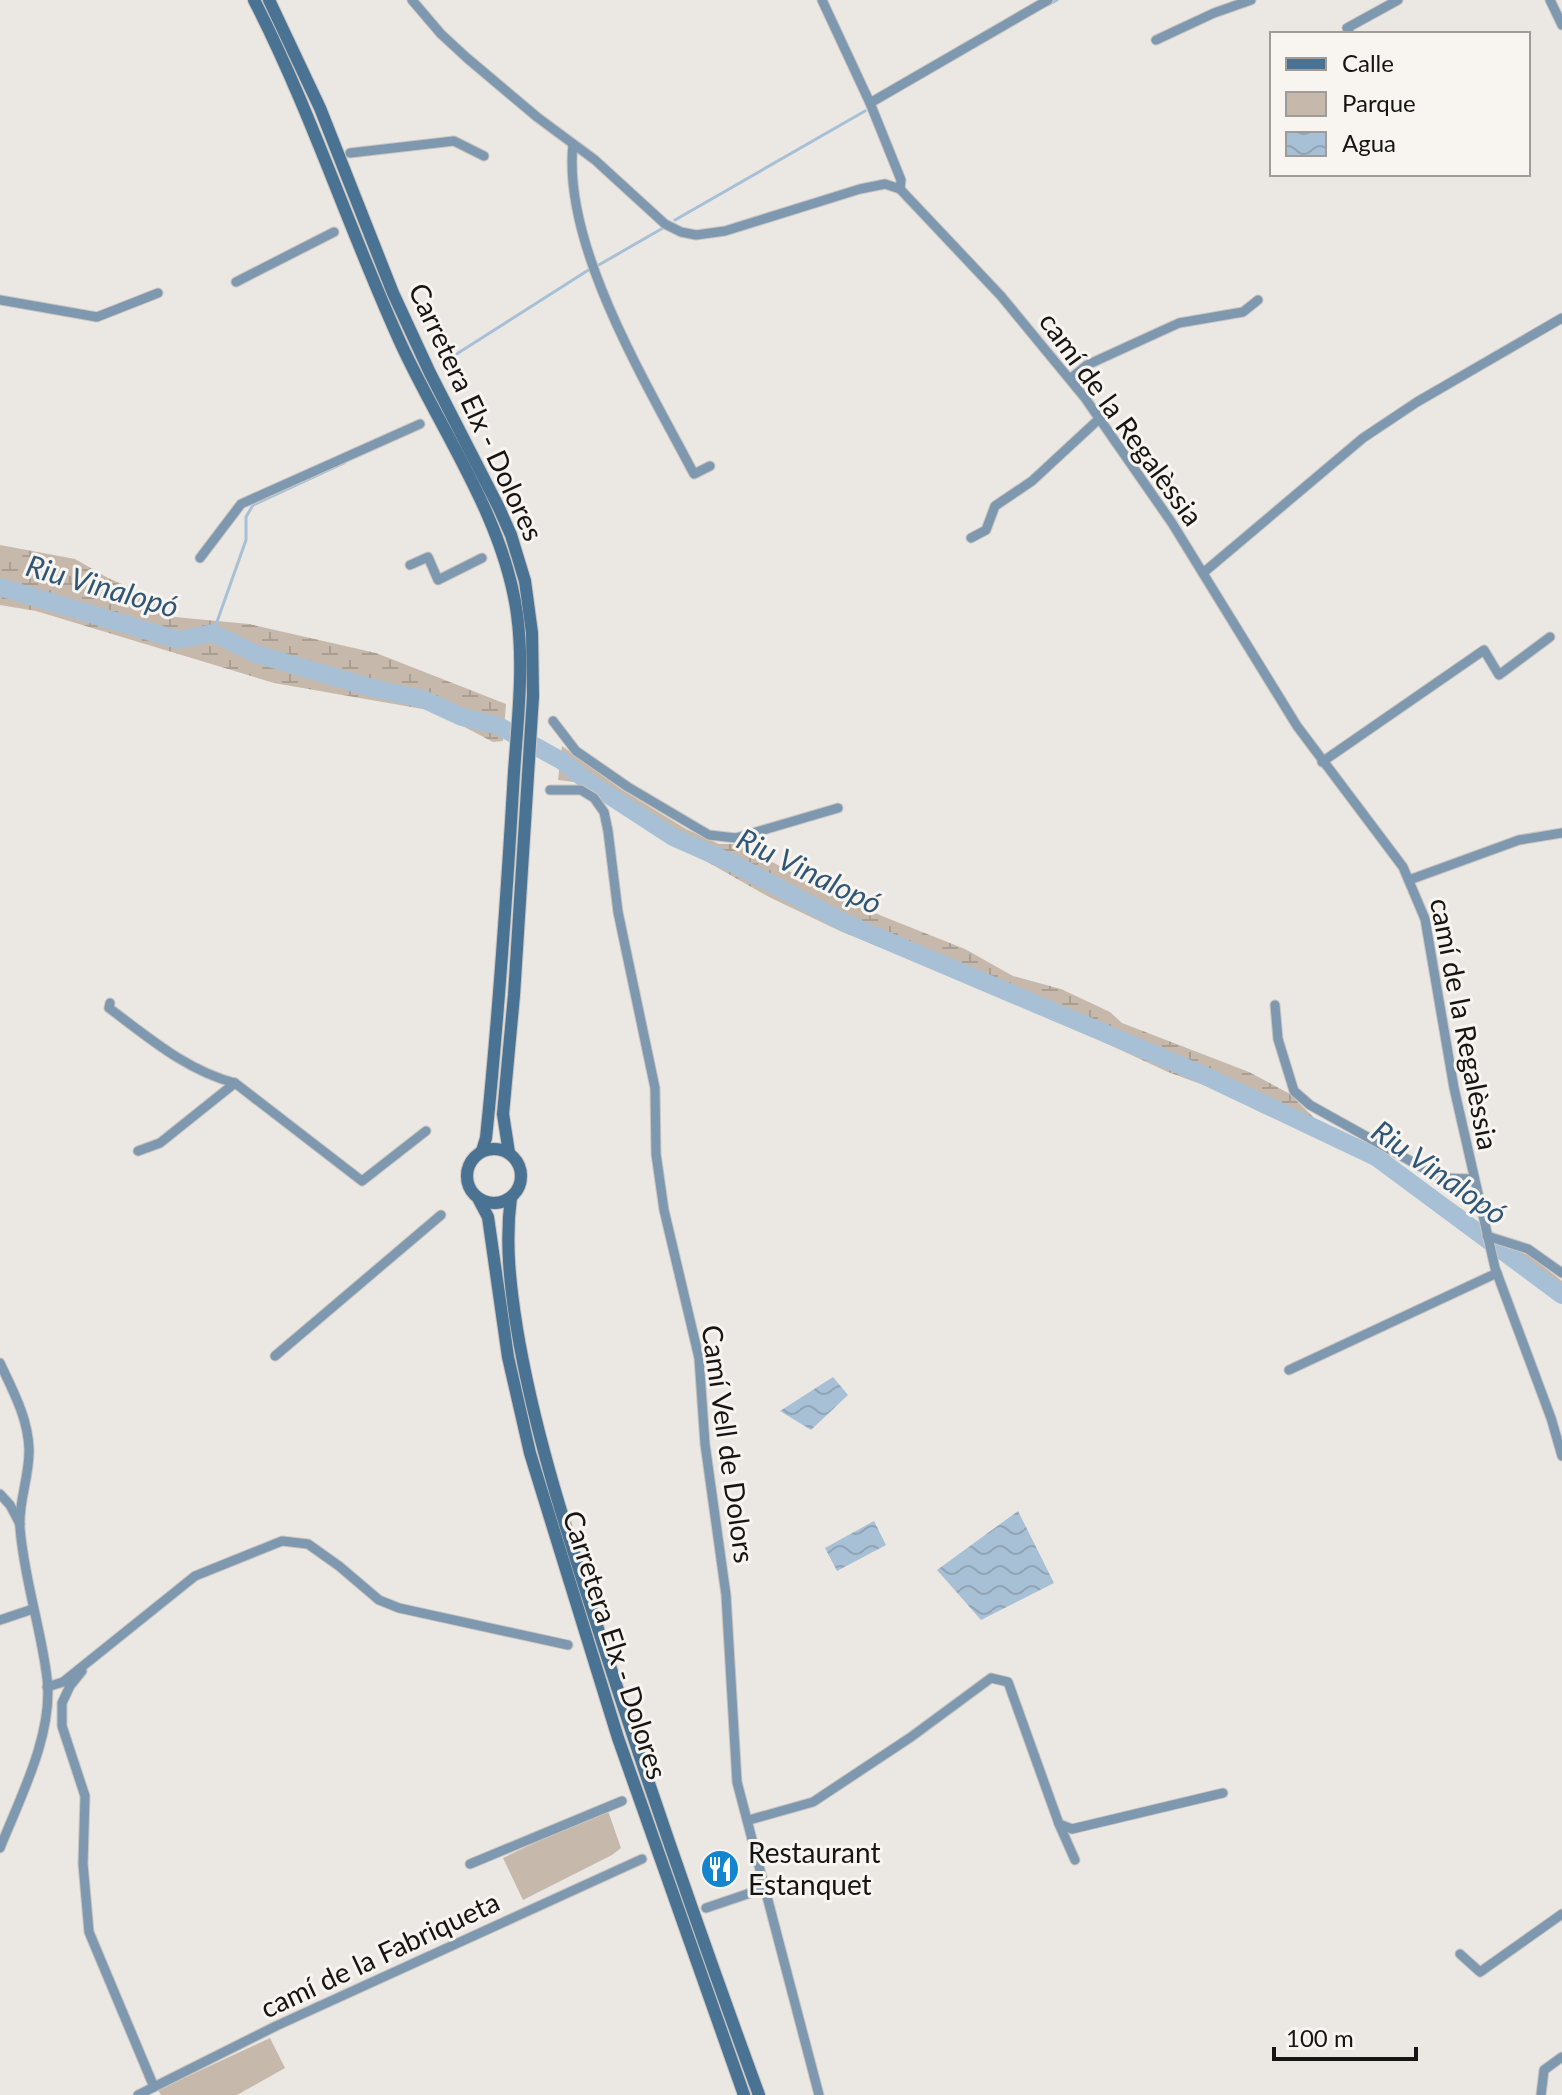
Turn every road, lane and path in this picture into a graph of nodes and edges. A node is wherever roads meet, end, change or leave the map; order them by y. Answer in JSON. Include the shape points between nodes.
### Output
{"nodes":[{"id":1,"x":254,"y":0,"type":"edge"},
{"id":2,"x":269,"y":0,"type":"edge"},
{"id":3,"x":412,"y":0,"type":"edge"},
{"id":4,"x":822,"y":0,"type":"edge"},
{"id":5,"x":1048,"y":0,"type":"edge"},
{"id":6,"x":1251,"y":0,"type":"edge"},
{"id":7,"x":1398,"y":0,"type":"edge"},
{"id":8,"x":1550,"y":0,"type":"edge"},
{"id":9,"x":1562,"y":25,"type":"edge"},
{"id":10,"x":1349,"y":32,"type":"edge"},
{"id":11,"x":1156,"y":40,"type":"dead end"},
{"id":12,"x":870,"y":103,"type":"junction"},
{"id":13,"x":573,"y":144,"type":"junction"},
{"id":14,"x":350,"y":153,"type":"dead end"},
{"id":15,"x":484,"y":156,"type":"dead end"},
{"id":16,"x":900,"y":189,"type":"junction"},
{"id":17,"x":334,"y":232,"type":"dead end"},
{"id":18,"x":236,"y":282,"type":"dead end"},
{"id":19,"x":158,"y":293,"type":"dead end"},
{"id":20,"x":0,"y":300,"type":"edge"},
{"id":21,"x":1258,"y":300,"type":"dead end"},
{"id":22,"x":1562,"y":318,"type":"edge"},
{"id":23,"x":1070,"y":379,"type":"junction"},
{"id":24,"x":1099,"y":419,"type":"junction"},
{"id":25,"x":420,"y":424,"type":"dead end"},
{"id":26,"x":710,"y":466,"type":"dead end"},
{"id":27,"x":971,"y":538,"type":"dead end"},
{"id":28,"x":200,"y":558,"type":"dead end"},
{"id":29,"x":482,"y":558,"type":"dead end"},
{"id":30,"x":410,"y":565,"type":"dead end"},
{"id":31,"x":1203,"y":573,"type":"junction"},
{"id":32,"x":1550,"y":637,"type":"dead end"},
{"id":33,"x":553,"y":721,"type":"dead end"},
{"id":34,"x":1322,"y":762,"type":"junction"},
{"id":35,"x":550,"y":790,"type":"dead end"},
{"id":36,"x":838,"y":808,"type":"dead end"},
{"id":37,"x":1562,"y":833,"type":"edge"},
{"id":38,"x":1409,"y":880,"type":"junction"},
{"id":39,"x":110,"y":1003,"type":"dead end"},
{"id":40,"x":1275,"y":1005,"type":"dead end"},
{"id":41,"x":235,"y":1083,"type":"junction"},
{"id":42,"x":426,"y":1131,"type":"dead end"},
{"id":43,"x":138,"y":1151,"type":"dead end"},
{"id":44,"x":482,"y":1151,"type":"junction"},
{"id":45,"x":509,"y":1153,"type":"junction"},
{"id":46,"x":1473,"y":1179,"type":"junction"},
{"id":47,"x":511,"y":1197,"type":"junction"},
{"id":48,"x":479,"y":1200,"type":"junction"},
{"id":49,"x":441,"y":1215,"type":"dead end"},
{"id":50,"x":1486,"y":1232,"type":"junction"},
{"id":51,"x":1496,"y":1271,"type":"junction"},
{"id":52,"x":1562,"y":1273,"type":"edge"},
{"id":53,"x":275,"y":1356,"type":"dead end"},
{"id":54,"x":0,"y":1363,"type":"edge"},
{"id":55,"x":1289,"y":1370,"type":"dead end"},
{"id":56,"x":1562,"y":1456,"type":"edge"},
{"id":57,"x":0,"y":1494,"type":"edge"},
{"id":58,"x":20,"y":1524,"type":"junction"},
{"id":59,"x":33,"y":1609,"type":"junction"},
{"id":60,"x":0,"y":1620,"type":"edge"},
{"id":61,"x":568,"y":1645,"type":"dead end"},
{"id":62,"x":94,"y":1656,"type":"junction"},
{"id":63,"x":47,"y":1687,"type":"junction"},
{"id":64,"x":1223,"y":1793,"type":"dead end"},
{"id":65,"x":622,"y":1801,"type":"dead end"},
{"id":66,"x":749,"y":1820,"type":"junction"},
{"id":67,"x":1059,"y":1824,"type":"junction"},
{"id":68,"x":0,"y":1848,"type":"edge"},
{"id":69,"x":642,"y":1859,"type":"dead end"},
{"id":70,"x":1075,"y":1860,"type":"dead end"},
{"id":71,"x":470,"y":1864,"type":"dead end"},
{"id":72,"x":765,"y":1888,"type":"junction"},
{"id":73,"x":706,"y":1908,"type":"dead end"},
{"id":74,"x":1562,"y":1914,"type":"edge"},
{"id":75,"x":1460,"y":1954,"type":"dead end"},
{"id":76,"x":1562,"y":2057,"type":"edge"},
{"id":77,"x":154,"y":2087,"type":"junction"},
{"id":78,"x":138,"y":2095,"type":"edge"},
{"id":79,"x":744,"y":2095,"type":"edge"},
{"id":80,"x":759,"y":2095,"type":"edge"},
{"id":81,"x":819,"y":2095,"type":"edge"},
{"id":82,"x":1541,"y":2095,"type":"edge"}],
"edges":[{"from":1,"to":44,"type":"main road","name":"Carretera Elx - Dolores","via":[[305,108],[402,345],[497,537],[517,615],[518,696],[503,953]]},
{"from":2,"to":45,"type":"main road","name":"Carretera Elx - Dolores","via":[[320,108],[393,293],[511,535],[529,605],[533,696],[503,1114]]},
{"from":3,"to":13,"type":"street","via":[[467,58]]},
{"from":4,"to":12,"type":"street"},
{"from":5,"to":12,"type":"street"},
{"from":6,"to":11,"type":"street"},
{"from":7,"to":10,"type":"street","via":[[1347,28]]},
{"from":8,"to":9,"type":"street"},
{"from":12,"to":16,"type":"street"},
{"from":13,"to":16,"type":"street","via":[[665,224],[696,235],[860,189],[885,184]]},
{"from":13,"to":26,"type":"street","via":[[577,219],[594,269],[694,474]]},
{"from":14,"to":15,"type":"street","via":[[454,141]]},
{"from":16,"to":23,"type":"street","name":"camí de la Regalèssia"},
{"from":17,"to":18,"type":"street"},
{"from":19,"to":20,"type":"street","via":[[97,317]]},
{"from":21,"to":23,"type":"street","via":[[1243,312],[1179,323],[1087,365]]},
{"from":22,"to":31,"type":"street","via":[[1363,438]]},
{"from":23,"to":24,"type":"street","name":"camí de la Regalèssia"},
{"from":24,"to":27,"type":"street","via":[[1032,481],[995,506],[986,530]]},
{"from":24,"to":31,"type":"street","name":"camí de la Regalèssia"},
{"from":25,"to":28,"type":"street","via":[[241,504]]},
{"from":29,"to":30,"type":"street","via":[[438,580],[428,557]]},
{"from":31,"to":34,"type":"street","name":"camí de la Regalèssia"},
{"from":32,"to":34,"type":"street","via":[[1499,675],[1484,650]]},
{"from":33,"to":36,"type":"street","via":[[576,751],[709,835],[736,838]]},
{"from":34,"to":38,"type":"street","name":"camí de la Regalèssia"},
{"from":35,"to":66,"type":"street","name":"Camí Vell de Dolors","via":[[581,790],[594,798],[608,831],[618,912],[655,1088],[664,1210],[699,1358],[727,1610],[737,1782]]},
{"from":37,"to":38,"type":"street","via":[[1519,840]]},
{"from":38,"to":46,"type":"street","name":"camí de la Regalèssia","via":[[1427,930]]},
{"from":39,"to":41,"type":"street","via":[[109,1008],[169,1054]]},
{"from":40,"to":46,"type":"street","via":[[1278,1039],[1294,1091],[1441,1178]]},
{"from":41,"to":42,"type":"street","via":[[362,1181]]},
{"from":41,"to":43,"type":"street","via":[[160,1143]]},
{"from":44,"to":45,"type":"main road"},
{"from":44,"to":48,"type":"main road","via":[[466,1177]]},
{"from":45,"to":47,"type":"main road","via":[[521,1177]]},
{"from":46,"to":50,"type":"street","name":"camí de la Regalèssia"},
{"from":47,"to":48,"type":"main road","via":[[499,1203]]},
{"from":47,"to":80,"type":"main road","name":"Carretera Elx - Dolores","via":[[507,1230],[514,1307],[543,1451],[630,1730]]},
{"from":48,"to":79,"type":"main road","name":"Carretera Elx - Dolores","via":[[488,1217],[508,1357],[530,1453],[618,1738]]},
{"from":49,"to":53,"type":"street"},
{"from":50,"to":51,"type":"street","name":"camí de la Regalèssia"},
{"from":50,"to":52,"type":"street","via":[[1528,1249]]},
{"from":51,"to":55,"type":"street"},
{"from":51,"to":56,"type":"street","name":"camí de la Regalèssia"},
{"from":54,"to":58,"type":"street","via":[[24,1414],[29,1450]]},
{"from":57,"to":58,"type":"street"},
{"from":58,"to":59,"type":"street"},
{"from":59,"to":60,"type":"street"},
{"from":59,"to":63,"type":"street"},
{"from":61,"to":62,"type":"street","via":[[399,1608],[379,1600],[308,1544],[282,1541],[195,1576]]},
{"from":62,"to":63,"type":"street","via":[[63,1682]]},
{"from":62,"to":77,"type":"street","via":[[62,1703],[62,1726],[85,1796],[89,1932]]},
{"from":63,"to":68,"type":"street","via":[[44,1725],[31,1773]]},
{"from":64,"to":67,"type":"street","via":[[1072,1829]]},
{"from":65,"to":71,"type":"street"},
{"from":66,"to":67,"type":"street","via":[[813,1802],[991,1678],[1008,1682]]},
{"from":66,"to":72,"type":"street","name":"Camí Vell de Dolors"},
{"from":67,"to":70,"type":"street"},
{"from":69,"to":77,"type":"street","name":"camí de la Fabriqueta"},
{"from":72,"to":73,"type":"street"},
{"from":72,"to":81,"type":"street","name":"Camí Vell de Dolors"},
{"from":74,"to":75,"type":"street","via":[[1480,1972]]},
{"from":76,"to":82,"type":"street","via":[[1544,2070]]},
{"from":77,"to":78,"type":"street","name":"camí de la Fabriqueta"}]}
